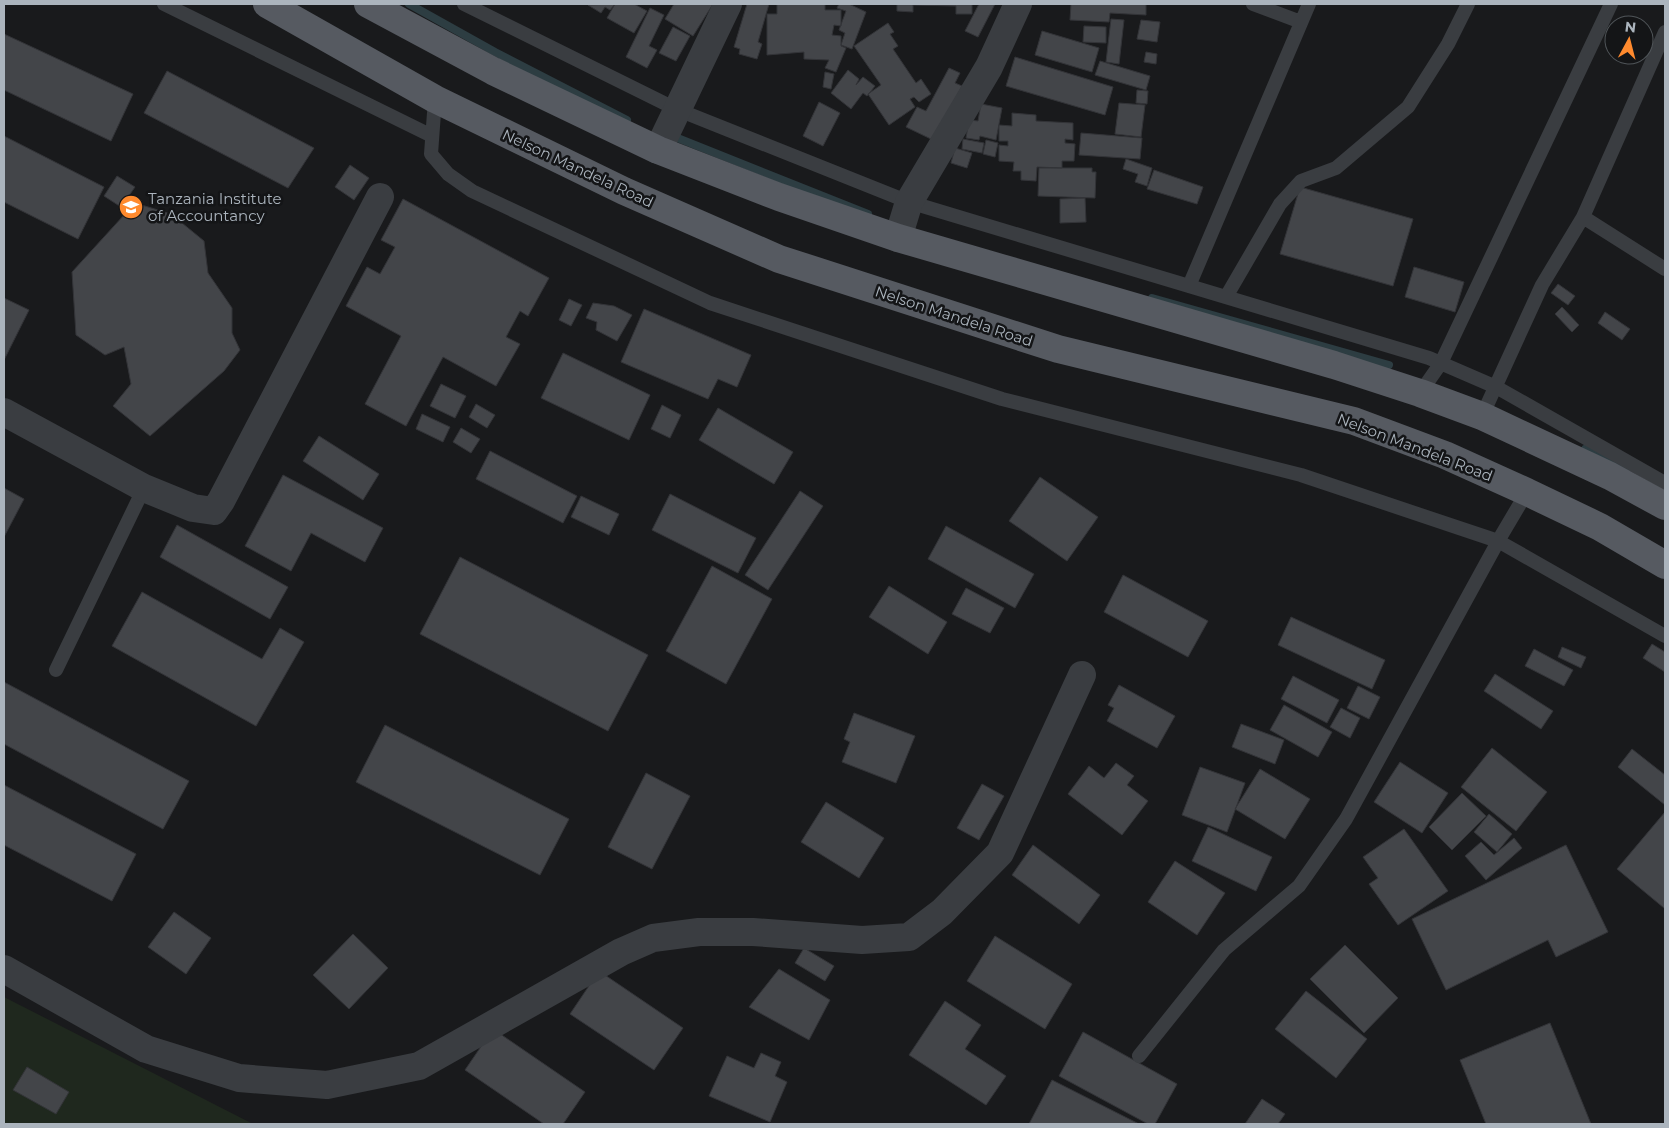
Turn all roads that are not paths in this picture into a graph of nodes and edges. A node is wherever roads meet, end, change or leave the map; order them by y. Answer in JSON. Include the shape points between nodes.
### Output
{"nodes":[{"id":1,"x":164,"y":4,"type":"edge"},
{"id":2,"x":267,"y":4,"type":"edge"},
{"id":3,"x":368,"y":4,"type":"edge"},
{"id":4,"x":464,"y":4,"type":"edge"},
{"id":5,"x":728,"y":4,"type":"edge"},
{"id":6,"x":1018,"y":4,"type":"edge"},
{"id":7,"x":1253,"y":4,"type":"edge"},
{"id":8,"x":1309,"y":4,"type":"edge"},
{"id":9,"x":1468,"y":4,"type":"edge"},
{"id":10,"x":1612,"y":4,"type":"edge"},
{"id":11,"x":1301,"y":22,"type":"junction"},
{"id":12,"x":1665,"y":32,"type":"edge"},
{"id":13,"x":434,"y":99,"type":"junction"},
{"id":14,"x":676,"y":109,"type":"junction"},
{"id":15,"x":432,"y":136,"type":"junction"},
{"id":16,"x":658,"y":150,"type":"junction"},
{"id":17,"x":380,"y":198,"type":"dead end"},
{"id":18,"x":909,"y":202,"type":"junction"},
{"id":19,"x":1583,"y":217,"type":"junction"},
{"id":20,"x":898,"y":238,"type":"junction"},
{"id":21,"x":1665,"y":270,"type":"edge"},
{"id":22,"x":1189,"y":286,"type":"junction"},
{"id":23,"x":1226,"y":297,"type":"junction"},
{"id":24,"x":1441,"y":363,"type":"junction"},
{"id":25,"x":1496,"y":387,"type":"junction"},
{"id":26,"x":1420,"y":393,"type":"junction"},
{"id":27,"x":4,"y":412,"type":"edge"},
{"id":28,"x":1482,"y":416,"type":"junction"},
{"id":29,"x":1665,"y":483,"type":"edge"},
{"id":30,"x":144,"y":488,"type":"junction"},
{"id":31,"x":1528,"y":492,"type":"junction"},
{"id":32,"x":1665,"y":506,"type":"edge"},
{"id":33,"x":1498,"y":540,"type":"junction"},
{"id":34,"x":1665,"y":565,"type":"edge"},
{"id":35,"x":1665,"y":636,"type":"edge"},
{"id":36,"x":56,"y":670,"type":"dead end"},
{"id":37,"x":1082,"y":675,"type":"dead end"},
{"id":38,"x":4,"y":969,"type":"edge"},
{"id":39,"x":1139,"y":1056,"type":"dead end"}],
"edges":[{"from":1,"to":15,"type":"lane"},
{"from":2,"to":13,"type":"main road","name":"Nelson Mandela Road"},
{"from":3,"to":16,"type":"main road","via":[[493,70]]},
{"from":4,"to":14,"type":"lane"},
{"from":5,"to":14,"type":"street"},
{"from":6,"to":18,"type":"street","via":[[989,67]]},
{"from":7,"to":11,"type":"lane"},
{"from":8,"to":11,"type":"lane"},
{"from":9,"to":23,"type":"lane","via":[[1448,44],[1408,107],[1336,168],[1301,181],[1280,204]]},
{"from":10,"to":24,"type":"lane"},
{"from":11,"to":22,"type":"lane"},
{"from":12,"to":19,"type":"lane"},
{"from":13,"to":15,"type":"lane"},
{"from":13,"to":31,"type":"main road","name":"Nelson Mandela Road","via":[[624,191],[779,259],[1058,349],[1354,421]]},
{"from":14,"to":16,"type":"street"},
{"from":14,"to":18,"type":"lane"},
{"from":15,"to":33,"type":"lane","via":[[431,154],[448,174],[472,191],[710,303],[1002,399],[1301,475]]},
{"from":16,"to":20,"type":"main road"},
{"from":17,"to":30,"type":"street","via":[[214,510],[193,508]]},
{"from":18,"to":20,"type":"street"},
{"from":18,"to":22,"type":"lane"},
{"from":19,"to":21,"type":"lane"},
{"from":19,"to":25,"type":"lane","via":[[1542,285]]},
{"from":20,"to":26,"type":"main road"},
{"from":22,"to":23,"type":"lane"},
{"from":23,"to":24,"type":"lane"},
{"from":24,"to":25,"type":"lane"},
{"from":24,"to":26,"type":"lane"},
{"from":25,"to":28,"type":"lane"},
{"from":25,"to":29,"type":"lane"},
{"from":26,"to":28,"type":"main road"},
{"from":27,"to":30,"type":"street"},
{"from":28,"to":32,"type":"main road","via":[[1610,476]]},
{"from":30,"to":36,"type":"lane"},
{"from":31,"to":33,"type":"lane"},
{"from":31,"to":34,"type":"main road","name":"Nelson Mandela Road","via":[[1600,527]]},
{"from":33,"to":35,"type":"lane"},
{"from":33,"to":39,"type":"lane","via":[[1346,819],[1299,886],[1224,950]]},
{"from":37,"to":38,"type":"street","via":[[1000,853],[942,912],[908,937],[862,940],[753,932],[699,932],[653,938],[621,952],[419,1066],[327,1085],[239,1078],[146,1049]]}]}
